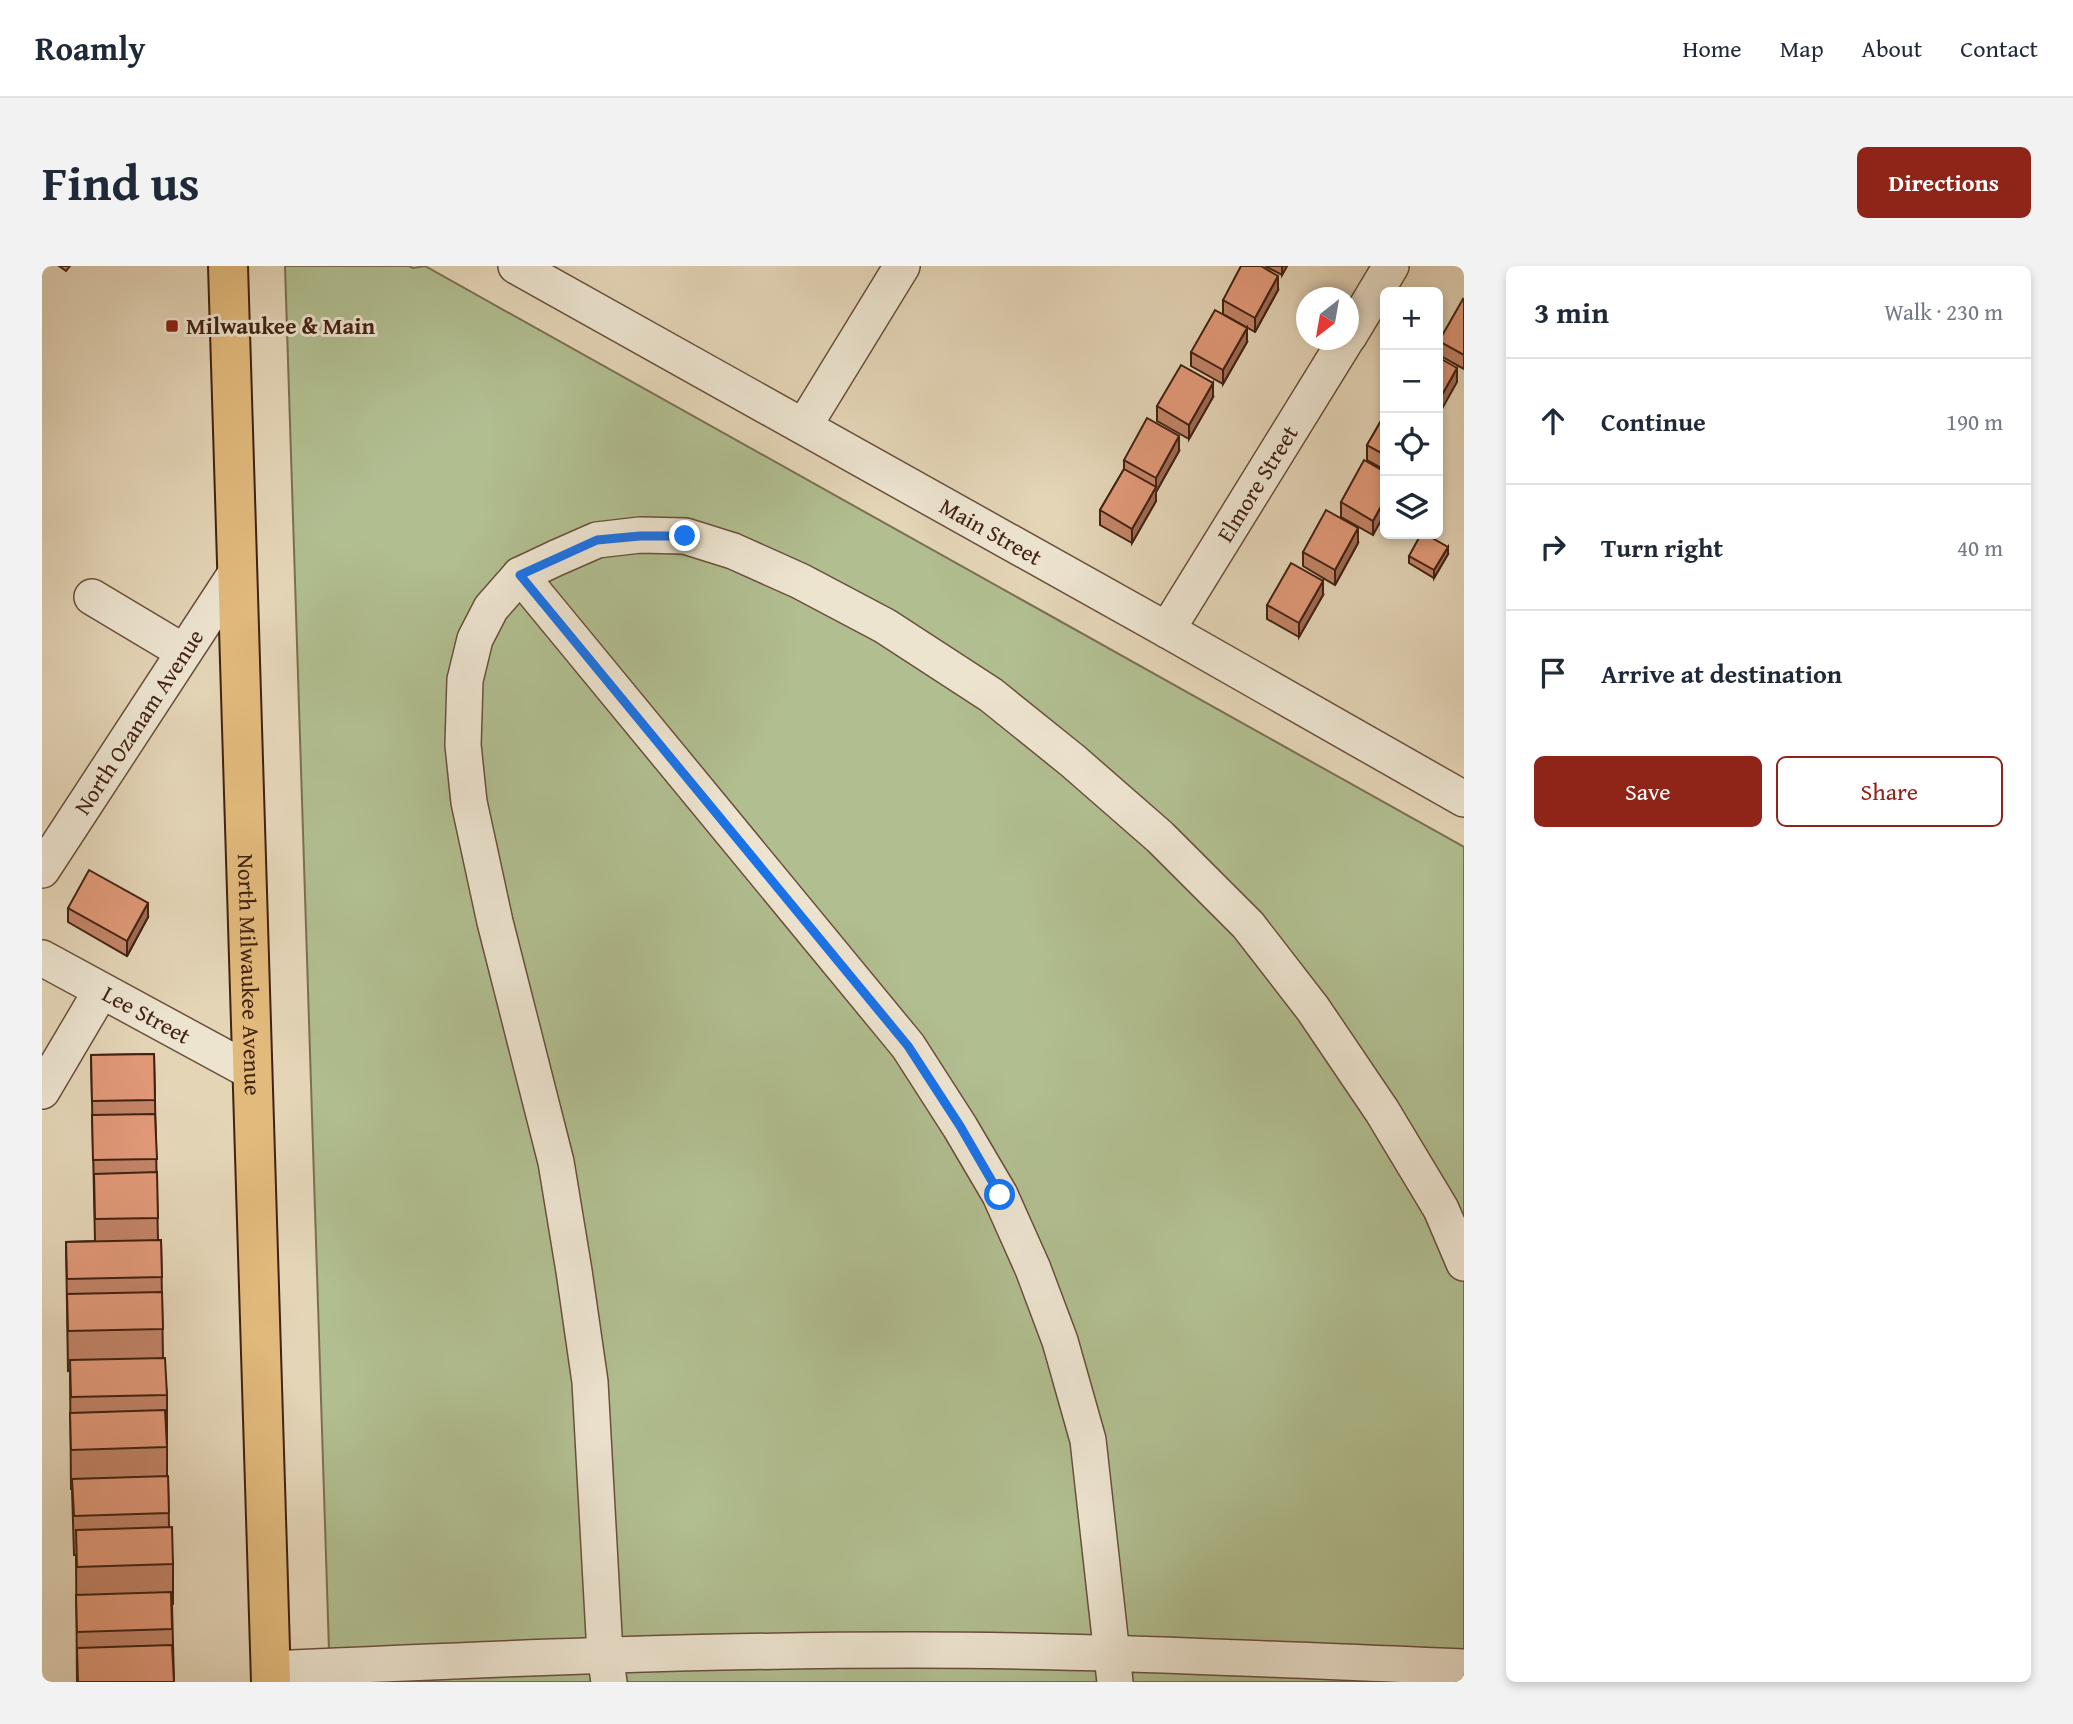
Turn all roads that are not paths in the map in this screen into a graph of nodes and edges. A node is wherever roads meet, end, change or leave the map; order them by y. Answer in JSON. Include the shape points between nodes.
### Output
{"nodes":[{"id":1,"x":228,"y":266,"type":"edge"},
{"id":2,"x":516,"y":266,"type":"edge"},
{"id":3,"x":902,"y":266,"type":"edge"},
{"id":4,"x":1391,"y":266,"type":"edge"},
{"id":5,"x":1359,"y":318,"type":"edge"},
{"id":6,"x":1340,"y":350,"type":"edge"},
{"id":7,"x":804,"y":426,"type":"junction"},
{"id":8,"x":236,"y":573,"type":"junction"},
{"id":9,"x":520,"y":575,"type":"junction"},
{"id":10,"x":92,"y":597,"type":"dead end"},
{"id":11,"x":1167,"y":630,"type":"junction"},
{"id":12,"x":184,"y":652,"type":"junction"},
{"id":13,"x":1464,"y":799,"type":"edge"},
{"id":14,"x":42,"y":870,"type":"edge"},
{"id":15,"x":42,"y":958,"type":"edge"},
{"id":16,"x":101,"y":991,"type":"junction"},
{"id":17,"x":252,"y":1072,"type":"junction"},
{"id":18,"x":42,"y":1091,"type":"edge"},
{"id":19,"x":1464,"y":1264,"type":"edge"},
{"id":20,"x":1112,"y":1667,"type":"edge"},
{"id":21,"x":1464,"y":1667,"type":"edge"},
{"id":22,"x":607,"y":1668,"type":"edge"},
{"id":23,"x":271,"y":1675,"type":"edge"}],
"edges":[{"from":1,"to":8,"type":"main road","name":"North Milwaukee Avenue"},
{"from":2,"to":7,"type":"street","name":"Main Street"},
{"from":3,"to":7,"type":"street"},
{"from":4,"to":5,"type":"street","name":"Elmore Street"},
{"from":6,"to":11,"type":"street","name":"Elmore Street"},
{"from":7,"to":11,"type":"street","name":"Main Street"},
{"from":8,"to":12,"type":"street","name":"North Ozanam Avenue"},
{"from":8,"to":17,"type":"main road","name":"North Milwaukee Avenue"},
{"from":9,"to":19,"type":"street","via":[[597,540],[685,536],[733,551],[813,587],[885,626],[990,695],[1160,837],[1248,925],[1313,1009],[1382,1111],[1441,1209]]},
{"from":9,"to":20,"type":"street","via":[[908,1046],[1000,1195],[1060,1341],[1088,1440]]},
{"from":9,"to":22,"type":"street","via":[[491,608],[475,639],[465,680],[463,745],[469,802],[556,1162],[574,1270],[590,1382]]},
{"from":10,"to":12,"type":"street"},
{"from":11,"to":13,"type":"street","name":"Main Street"},
{"from":12,"to":14,"type":"street","name":"North Ozanam Avenue"},
{"from":15,"to":16,"type":"street","name":"Lee Street"},
{"from":16,"to":17,"type":"street","name":"Lee Street"},
{"from":16,"to":18,"type":"street"},
{"from":17,"to":23,"type":"main road","name":"North Milwaukee Avenue"},
{"from":20,"to":21,"type":"street"},
{"from":20,"to":22,"type":"street","via":[[913,1650]]},
{"from":22,"to":23,"type":"street"}]}
